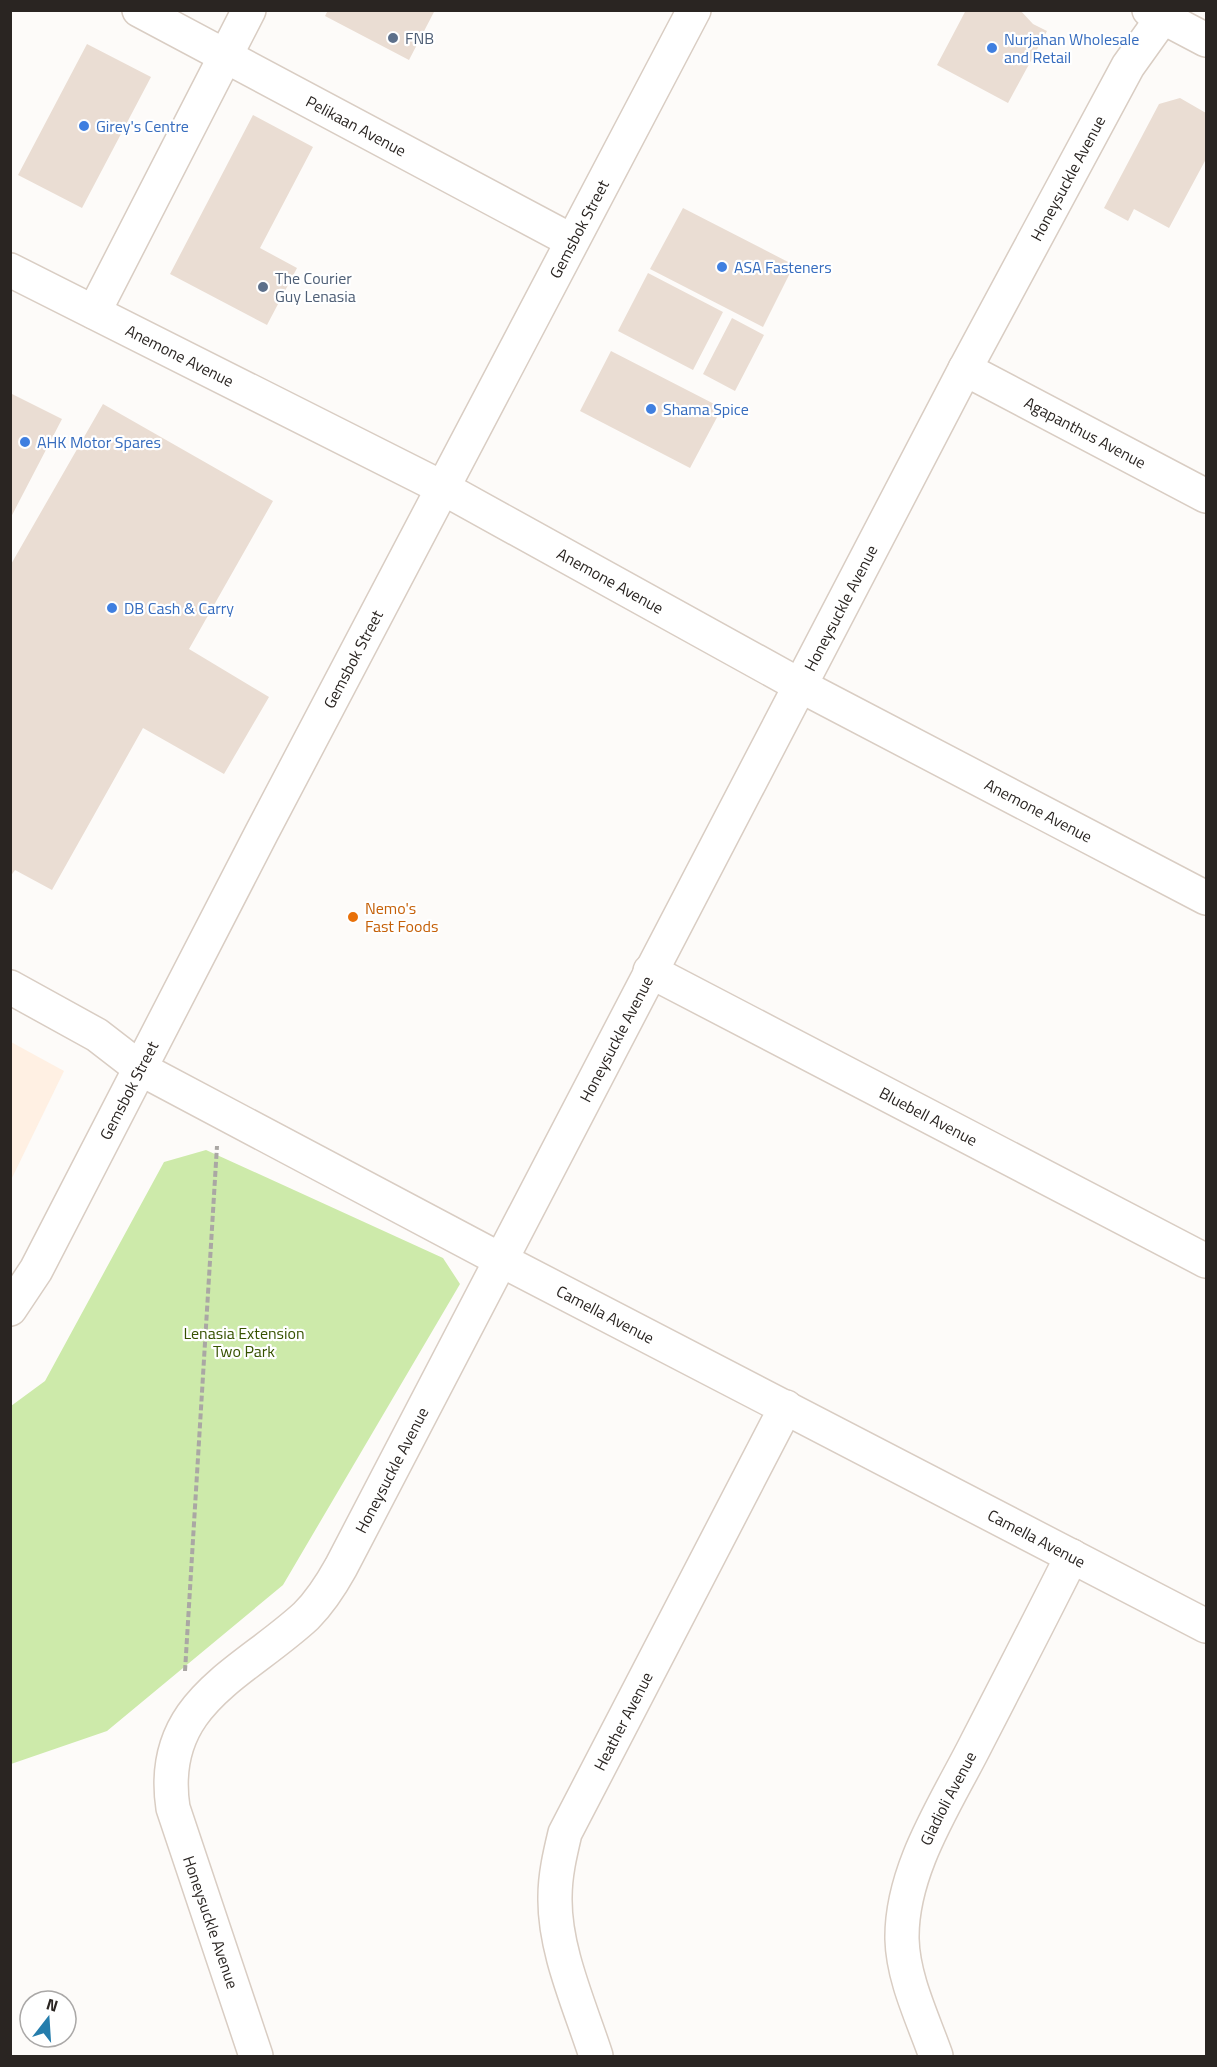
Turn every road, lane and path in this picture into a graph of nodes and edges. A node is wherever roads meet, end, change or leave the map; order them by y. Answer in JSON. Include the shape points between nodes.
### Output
{"nodes":[{"id":1,"x":139,"y":10,"type":"edge"},
{"id":2,"x":249,"y":10,"type":"edge"},
{"id":3,"x":694,"y":10,"type":"edge"},
{"id":4,"x":1160,"y":13,"type":"edge"},
{"id":5,"x":1206,"y":40,"type":"edge"},
{"id":6,"x":226,"y":57,"type":"junction"},
{"id":7,"x":572,"y":241,"type":"junction"},
{"id":8,"x":10,"y":270,"type":"edge"},
{"id":9,"x":94,"y":312,"type":"junction"},
{"id":10,"x":965,"y":369,"type":"junction"},
{"id":11,"x":443,"y":488,"type":"junction"},
{"id":12,"x":1206,"y":496,"type":"edge"},
{"id":13,"x":801,"y":686,"type":"junction"},
{"id":14,"x":1206,"y":898,"type":"edge"},
{"id":15,"x":651,"y":971,"type":"junction"},
{"id":16,"x":10,"y":987,"type":"edge"},
{"id":17,"x":141,"y":1069,"type":"junction"},
{"id":18,"x":218,"y":1136,"type":"dead end"},
{"id":19,"x":501,"y":1260,"type":"junction"},
{"id":20,"x":1206,"y":1261,"type":"edge"},
{"id":21,"x":10,"y":1309,"type":"edge"},
{"id":22,"x":786,"y":1407,"type":"junction"},
{"id":23,"x":1072,"y":1556,"type":"junction"},
{"id":24,"x":1206,"y":1626,"type":"edge"},
{"id":25,"x":192,"y":1713,"type":"junction"},
{"id":26,"x":256,"y":2056,"type":"edge"},
{"id":27,"x":596,"y":2056,"type":"edge"},
{"id":28,"x":936,"y":2056,"type":"edge"}],
"edges":[{"from":1,"to":6,"type":"street","name":"Pelikaan Avenue"},
{"from":2,"to":6,"type":"street"},
{"from":3,"to":7,"type":"street","name":"Gemsbok Street"},
{"from":4,"to":5,"type":"street"},
{"from":4,"to":10,"type":"street","name":"Honeysuckle Avenue"},
{"from":6,"to":7,"type":"street","name":"Pelikaan Avenue"},
{"from":6,"to":9,"type":"street"},
{"from":7,"to":11,"type":"street","name":"Gemsbok Street"},
{"from":8,"to":9,"type":"street","name":"Anemone Avenue"},
{"from":9,"to":11,"type":"street","name":"Anemone Avenue"},
{"from":10,"to":12,"type":"street","name":"Agapanthus Avenue"},
{"from":10,"to":13,"type":"street","name":"Honeysuckle Avenue"},
{"from":11,"to":13,"type":"street","name":"Anemone Avenue"},
{"from":11,"to":17,"type":"street","name":"Gemsbok Street"},
{"from":13,"to":14,"type":"street","name":"Anemone Avenue"},
{"from":13,"to":15,"type":"street","name":"Honeysuckle Avenue"},
{"from":15,"to":19,"type":"street","name":"Honeysuckle Avenue"},
{"from":15,"to":20,"type":"street","name":"Bluebell Avenue"},
{"from":16,"to":17,"type":"street","name":"Camella Avenue","via":[[97,1035]]},
{"from":17,"to":19,"type":"street","name":"Camella Avenue"},
{"from":17,"to":21,"type":"street","name":"Gemsbok Street","via":[[36,1270]]},
{"from":18,"to":25,"type":"path","via":[[184,1668]]},
{"from":19,"to":22,"type":"street","name":"Camella Avenue"},
{"from":19,"to":25,"type":"street","name":"Honeysuckle Avenue","via":[[328,1589],[305,1617],[210,1692]]},
{"from":22,"to":23,"type":"street","name":"Camella Avenue"},
{"from":22,"to":27,"type":"street","name":"Heather Avenue","via":[[565,1833],[555,1897],[559,1935]]},
{"from":23,"to":24,"type":"street","name":"Camella Avenue"},
{"from":23,"to":28,"type":"street","name":"Gladioli Avenue","via":[[934,1827],[909,1886],[902,1940],[906,1969]]},
{"from":25,"to":26,"type":"street","name":"Honeysuckle Avenue","via":[[170,1768],[172,1808]]}]}
